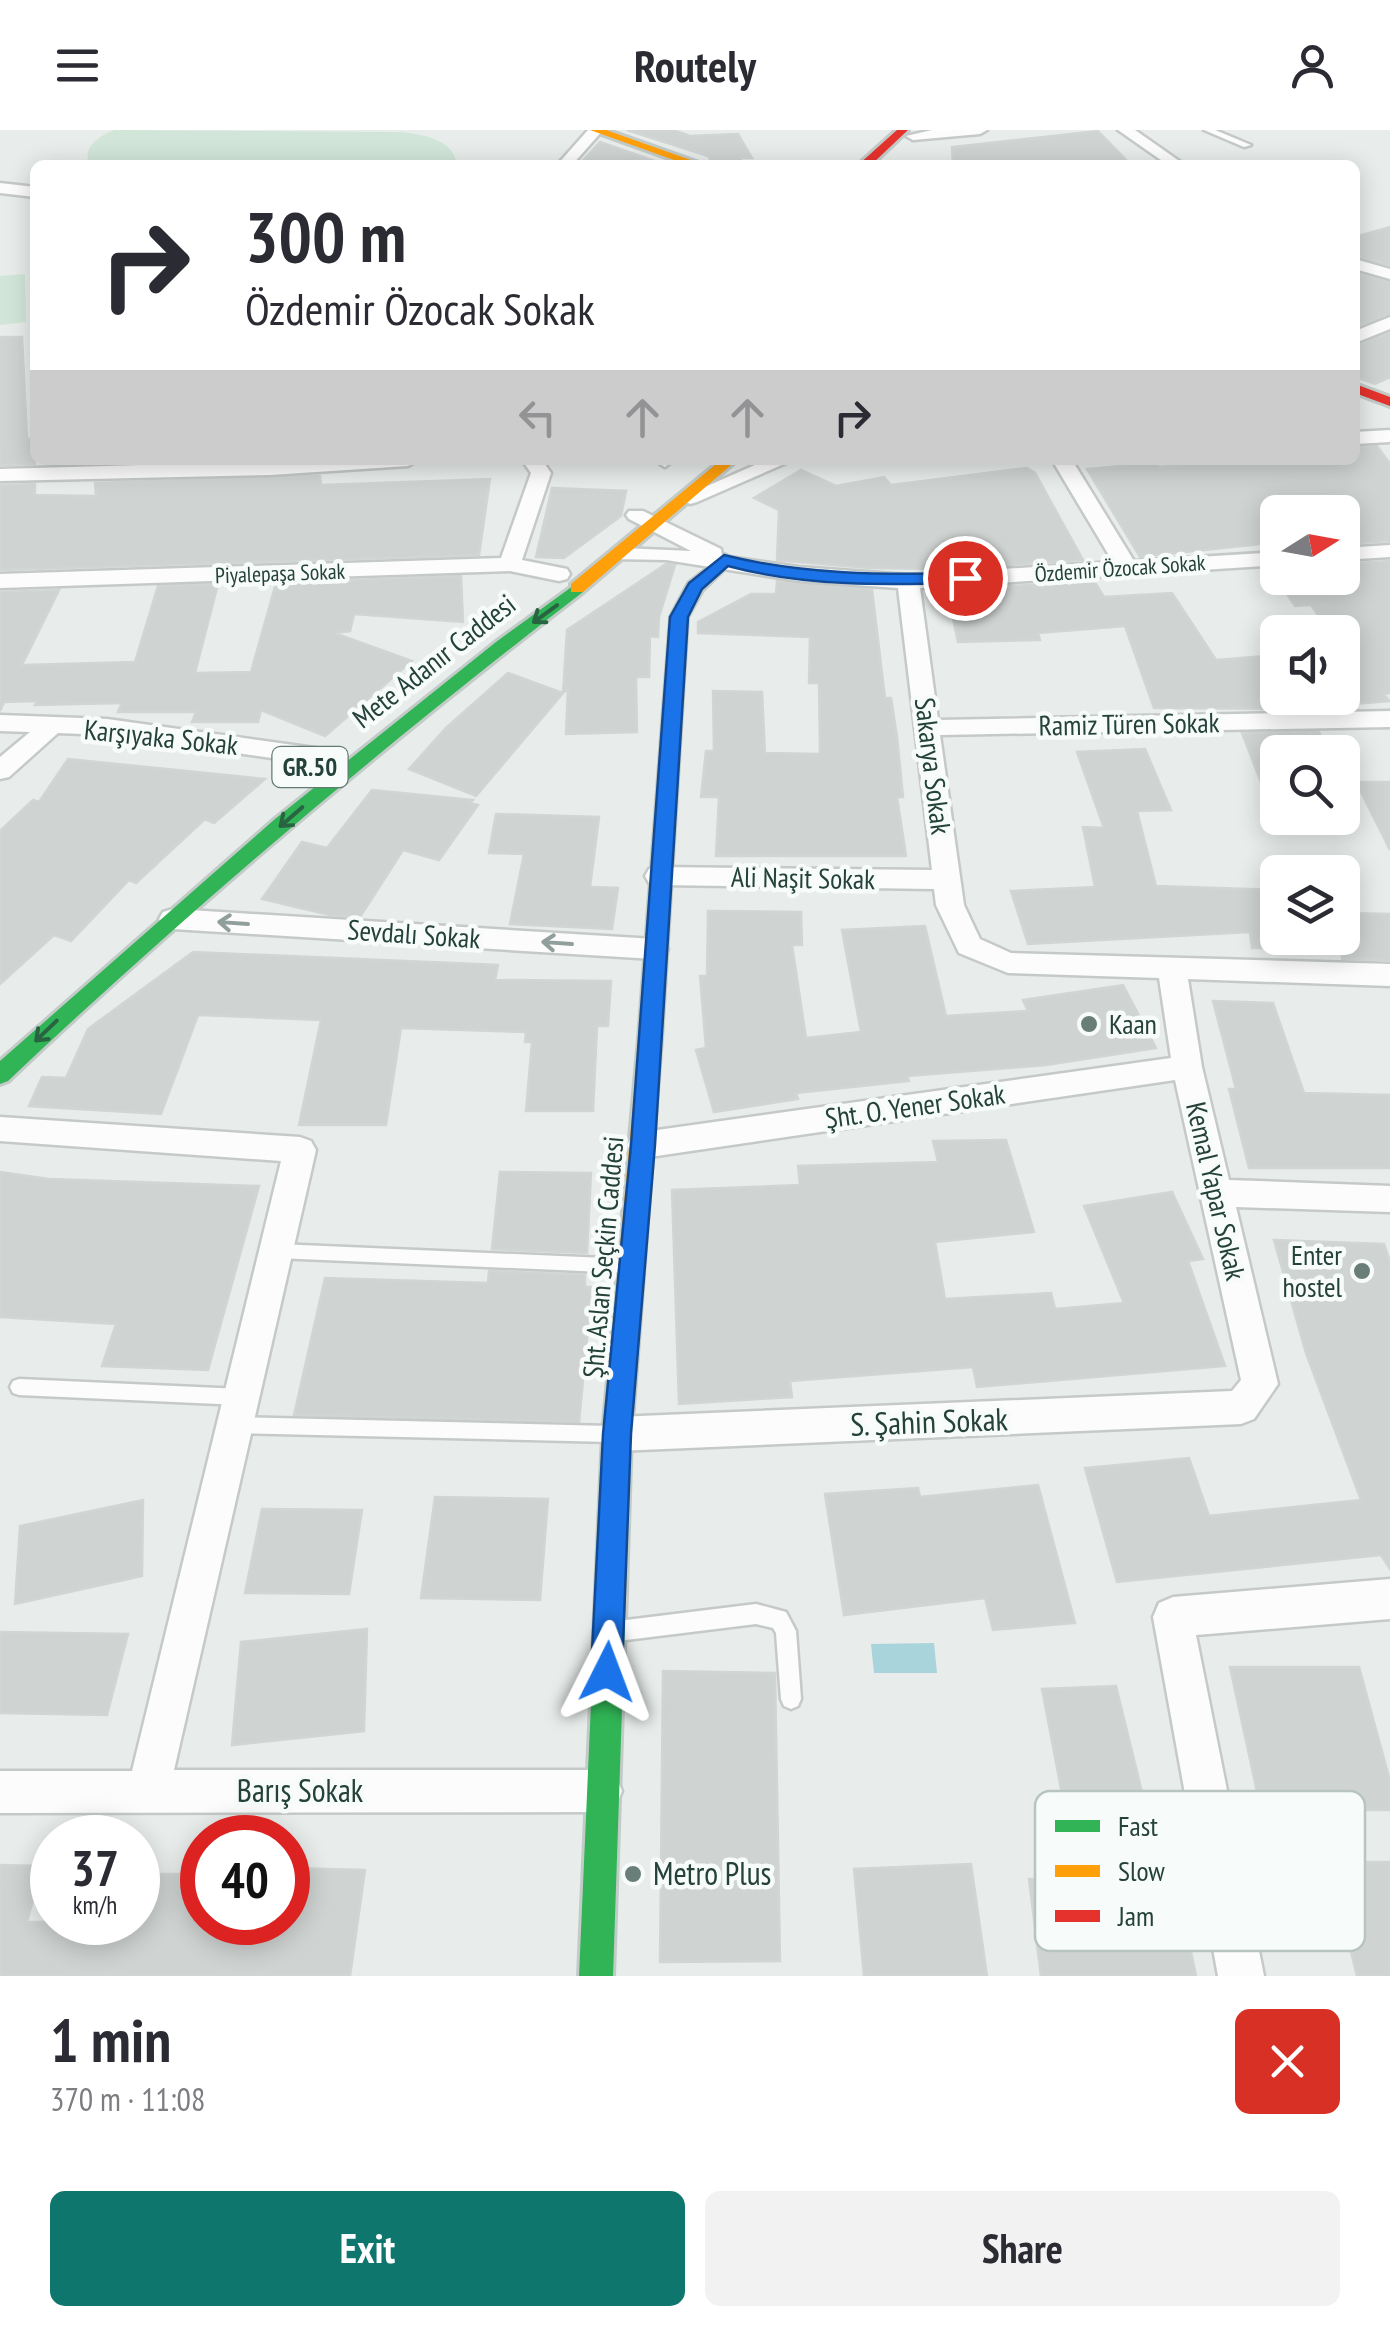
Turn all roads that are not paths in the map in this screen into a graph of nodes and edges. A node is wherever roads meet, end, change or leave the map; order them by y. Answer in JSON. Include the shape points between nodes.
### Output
{"nodes":[{"id":1,"x":596,"y":130,"type":"edge"},
{"id":2,"x":968,"y":130,"type":"edge"},
{"id":3,"x":978,"y":130,"type":"edge"},
{"id":4,"x":1126,"y":130,"type":"edge"},
{"id":5,"x":1208,"y":130,"type":"edge"},
{"id":6,"x":912,"y":132,"type":"edge"},
{"id":7,"x":1247,"y":145,"type":"dead end"},
{"id":8,"x":569,"y":160,"type":"edge"},
{"id":9,"x":685,"y":160,"type":"edge"},
{"id":10,"x":871,"y":160,"type":"edge"},
{"id":11,"x":888,"y":160,"type":"edge"},
{"id":12,"x":1171,"y":160,"type":"edge"},
{"id":13,"x":0,"y":188,"type":"edge"},
{"id":14,"x":30,"y":191,"type":"edge"},
{"id":15,"x":1360,"y":265,"type":"edge"},
{"id":16,"x":1390,"y":274,"type":"edge"},
{"id":17,"x":1390,"y":322,"type":"edge"},
{"id":18,"x":1360,"y":336,"type":"edge"},
{"id":19,"x":1360,"y":390,"type":"edge"},
{"id":20,"x":1390,"y":402,"type":"edge"},
{"id":21,"x":1390,"y":436,"type":"edge"},
{"id":22,"x":1360,"y":438,"type":"edge"},
{"id":23,"x":221,"y":465,"type":"edge"},
{"id":24,"x":535,"y":465,"type":"edge"},
{"id":25,"x":696,"y":465,"type":"edge"},
{"id":26,"x":725,"y":465,"type":"edge"},
{"id":27,"x":771,"y":465,"type":"edge"},
{"id":28,"x":1065,"y":465,"type":"edge"},
{"id":29,"x":78,"y":468,"type":"edge"},
{"id":30,"x":0,"y":475,"type":"edge"},
{"id":31,"x":690,"y":498,"type":"junction"},
{"id":32,"x":636,"y":515,"type":"junction"},
{"id":33,"x":660,"y":525,"type":"junction"},
{"id":34,"x":1390,"y":551,"type":"edge"},
{"id":35,"x":1360,"y":553,"type":"edge"},
{"id":36,"x":622,"y":554,"type":"junction"},
{"id":37,"x":1260,"y":559,"type":"edge"},
{"id":38,"x":724,"y":560,"type":"junction"},
{"id":39,"x":510,"y":564,"type":"junction"},
{"id":40,"x":1127,"y":568,"type":"junction"},
{"id":41,"x":558,"y":574,"type":"junction"},
{"id":42,"x":0,"y":581,"type":"edge"},
{"id":43,"x":908,"y":582,"type":"junction"},
{"id":44,"x":499,"y":618,"type":"dead end"},
{"id":45,"x":1390,"y":719,"type":"edge"},
{"id":46,"x":0,"y":724,"type":"edge"},
{"id":47,"x":51,"y":726,"type":"junction"},
{"id":48,"x":929,"y":728,"type":"junction"},
{"id":49,"x":329,"y":751,"type":"joint"},
{"id":50,"x":0,"y":771,"type":"edge"},
{"id":51,"x":292,"y":782,"type":"dead end"},
{"id":52,"x":660,"y":876,"type":"junction"},
{"id":53,"x":947,"y":880,"type":"junction"},
{"id":54,"x":173,"y":919,"type":"junction"},
{"id":55,"x":654,"y":948,"type":"junction"},
{"id":56,"x":1172,"y":967,"type":"junction"},
{"id":57,"x":1390,"y":975,"type":"edge"},
{"id":58,"x":1187,"y":1067,"type":"junction"},
{"id":59,"x":0,"y":1074,"type":"edge"},
{"id":60,"x":0,"y":1129,"type":"edge"},
{"id":61,"x":643,"y":1145,"type":"junction"},
{"id":62,"x":1218,"y":1193,"type":"junction"},
{"id":63,"x":1390,"y":1199,"type":"edge"},
{"id":64,"x":276,"y":1251,"type":"junction"},
{"id":65,"x":632,"y":1266,"type":"junction"},
{"id":66,"x":19,"y":1387,"type":"dead end"},
{"id":67,"x":1240,"y":1407,"type":"joint"},
{"id":68,"x":238,"y":1411,"type":"junction"},
{"id":69,"x":617,"y":1434,"type":"junction"},
{"id":70,"x":1390,"y":1600,"type":"edge"},
{"id":71,"x":609,"y":1632,"type":"junction"},
{"id":72,"x":791,"y":1699,"type":"dead end"},
{"id":73,"x":148,"y":1791,"type":"junction"},
{"id":74,"x":601,"y":1791,"type":"junction"},
{"id":75,"x":1206,"y":1791,"type":"edge"},
{"id":76,"x":0,"y":1792,"type":"edge"},
{"id":77,"x":1236,"y":1951,"type":"edge"},
{"id":78,"x":596,"y":1976,"type":"edge"},
{"id":79,"x":1241,"y":1976,"type":"edge"}],
"edges":[{"from":1,"to":8,"type":"street"},
{"from":1,"to":9,"type":"main road"},
{"from":2,"to":3,"type":"street"},
{"from":3,"to":6,"type":"street"},
{"from":4,"to":12,"type":"street"},
{"from":5,"to":7,"type":"lane"},
{"from":6,"to":10,"type":"main road"},
{"from":6,"to":11,"type":"main road"},
{"from":13,"to":14,"type":"street"},
{"from":15,"to":16,"type":"street"},
{"from":17,"to":18,"type":"street"},
{"from":19,"to":20,"type":"main road"},
{"from":21,"to":22,"type":"street"},
{"from":23,"to":29,"type":"street"},
{"from":24,"to":39,"type":"street","via":[[541,473]]},
{"from":25,"to":32,"type":"main road","name":"Mete Adanır Caddesi"},
{"from":26,"to":31,"type":"main road","name":"Mete Adanır Caddesi","number":"GR.50"},
{"from":27,"to":31,"type":"street"},
{"from":28,"to":40,"type":"street"},
{"from":29,"to":30,"type":"street"},
{"from":31,"to":33,"type":"main road","name":"Mete Adanır Caddesi","number":"GR.50"},
{"from":32,"to":33,"type":"street","name":"Özdemir Özocak Sokak"},
{"from":32,"to":41,"type":"main road","name":"Mete Adanır Caddesi"},
{"from":33,"to":36,"type":"main road","name":"Mete Adanır Caddesi","number":"GR.50"},
{"from":33,"to":38,"type":"street","name":"Özdemir Özocak Sokak"},
{"from":34,"to":35,"type":"street"},
{"from":36,"to":38,"type":"street","name":"Özdemir Özocak Sokak"},
{"from":36,"to":54,"type":"main road","name":"Mete Adanır Caddesi","number":"GR.50","one_way":true,"via":[[357,759]]},
{"from":37,"to":40,"type":"street","name":"Özdemir Özocak Sokak"},
{"from":38,"to":43,"type":"street","name":"Özdemir Özocak Sokak"},
{"from":38,"to":52,"type":"main road","name":"Şht. Aslan Seçkin Caddesi","via":[[695,587],[679,617]]},
{"from":39,"to":41,"type":"street","name":"Piyalepaşa Sokak"},
{"from":39,"to":42,"type":"street","name":"Piyalepaşa Sokak"},
{"from":40,"to":43,"type":"street","name":"Özdemir Özocak Sokak"},
{"from":41,"to":44,"type":"main road","name":"Mete Adanır Caddesi"},
{"from":43,"to":48,"type":"street","name":"Sakarya Sokak"},
{"from":45,"to":48,"type":"street","name":"Ramiz Türen Sokak"},
{"from":46,"to":47,"type":"street","name":"Karşıyaka Sokak"},
{"from":47,"to":49,"type":"street","name":"Karşıyaka Sokak"},
{"from":47,"to":50,"type":"street"},
{"from":48,"to":53,"type":"street","name":"Sakarya Sokak"},
{"from":49,"to":51,"type":"main road","number":"GR.50"},
{"from":52,"to":53,"type":"street","name":"Ali Naşit Sokak"},
{"from":52,"to":55,"type":"main road","name":"Şht. Aslan Seçkin Caddesi"},
{"from":53,"to":56,"type":"street","name":"Sakarya Sokak","via":[[950,906],[970,946],[1008,963]]},
{"from":55,"to":54,"type":"street","name":"Sevdalı Sokak","one_way":true},
{"from":54,"to":59,"type":"main road","name":"Mete Adanır Caddesi","number":"GR.50","one_way":true},
{"from":55,"to":61,"type":"main road","name":"Şht. Aslan Seçkin Caddesi"},
{"from":56,"to":57,"type":"street"},
{"from":56,"to":58,"type":"street","name":"Kemal Yapar Sokak"},
{"from":58,"to":61,"type":"street","name":"Şht. O. Yener Sokak"},
{"from":58,"to":62,"type":"street","name":"Kemal Yapar Sokak"},
{"from":60,"to":64,"type":"street","via":[[300,1150]]},
{"from":61,"to":65,"type":"main road","name":"Şht. Aslan Seçkin Caddesi"},
{"from":62,"to":63,"type":"street"},
{"from":62,"to":67,"type":"street","name":"Kemal Yapar Sokak","via":[[1260,1384]]},
{"from":64,"to":65,"type":"lane"},
{"from":64,"to":68,"type":"street"},
{"from":65,"to":69,"type":"main road","name":"Şht. Aslan Seçkin Caddesi"},
{"from":66,"to":68,"type":"lane"},
{"from":67,"to":69,"type":"street","name":"S. Şahin Sokak"},
{"from":68,"to":69,"type":"lane"},
{"from":68,"to":73,"type":"street"},
{"from":69,"to":71,"type":"main road","name":"Şht. Aslan Seçkin Caddesi"},
{"from":70,"to":75,"type":"street","via":[[1173,1617]]},
{"from":71,"to":72,"type":"lane","via":[[756,1614],[779,1619],[786,1631]]},
{"from":71,"to":74,"type":"main road","name":"Şht. Aslan Seçkin Caddesi"},
{"from":73,"to":74,"type":"street","name":"Barış Sokak"},
{"from":73,"to":76,"type":"street","name":"Barış Sokak"},
{"from":74,"to":78,"type":"main road","name":"Şht. Aslan Seçkin Caddesi"},
{"from":77,"to":79,"type":"street"}]}
